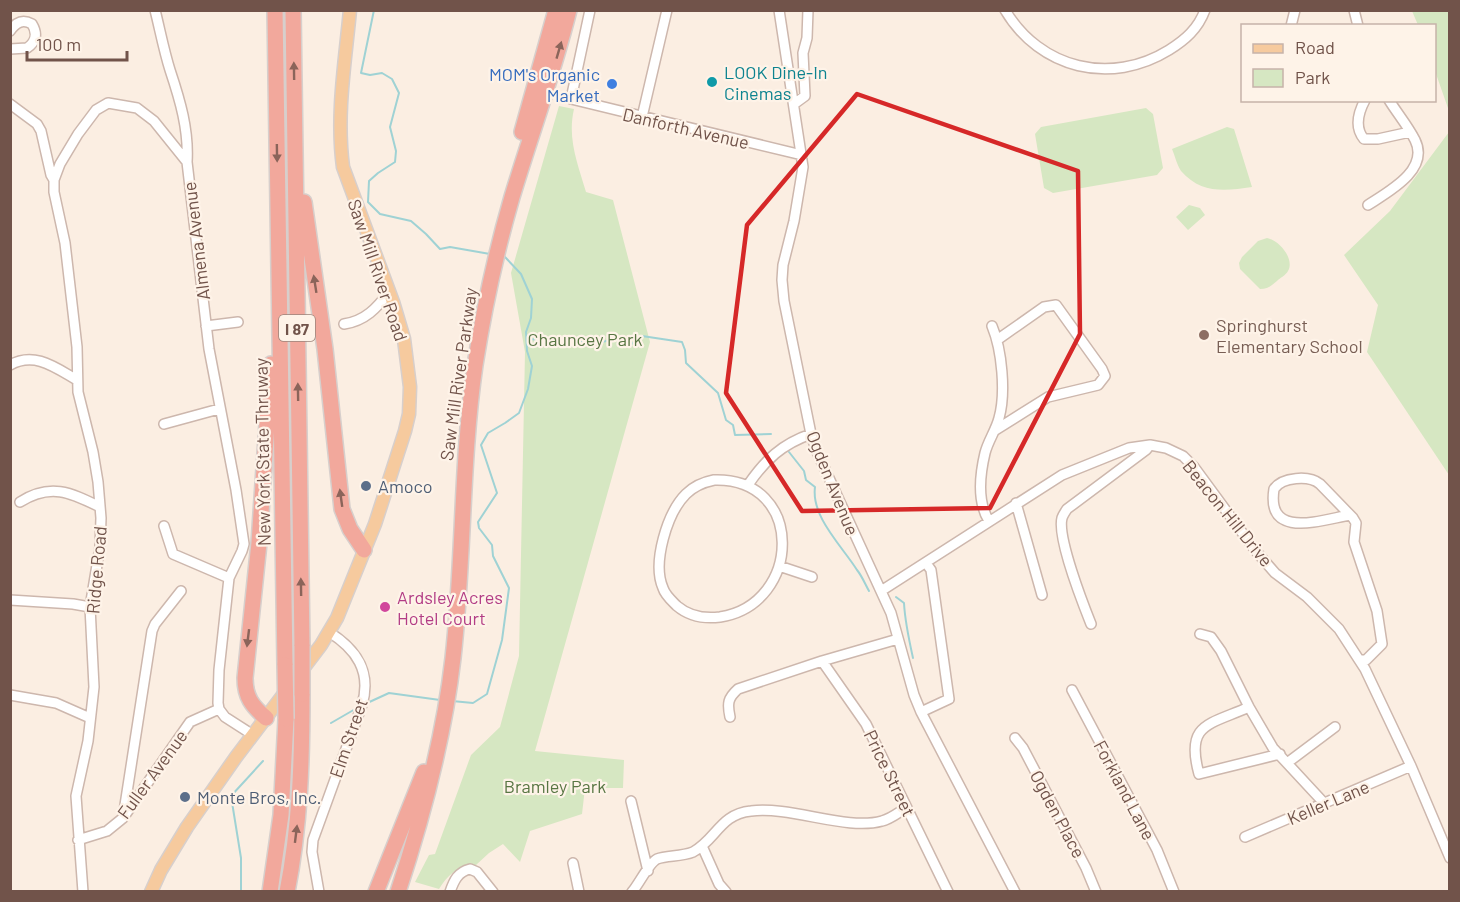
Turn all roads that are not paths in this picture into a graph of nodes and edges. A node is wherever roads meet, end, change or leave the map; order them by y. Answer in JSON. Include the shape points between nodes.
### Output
{"nodes":[{"id":1,"x":155,"y":10,"type":"edge"},
{"id":2,"x":275,"y":10,"type":"edge"},
{"id":3,"x":292,"y":10,"type":"edge"},
{"id":4,"x":350,"y":10,"type":"edge"},
{"id":5,"x":556,"y":10,"type":"edge"},
{"id":6,"x":569,"y":10,"type":"edge"},
{"id":7,"x":590,"y":10,"type":"edge"},
{"id":8,"x":668,"y":10,"type":"edge"},
{"id":9,"x":779,"y":10,"type":"edge"},
{"id":10,"x":808,"y":10,"type":"edge"},
{"id":11,"x":1005,"y":10,"type":"edge"},
{"id":12,"x":1205,"y":10,"type":"edge"},
{"id":13,"x":10,"y":31,"type":"edge"},
{"id":14,"x":10,"y":49,"type":"edge"},
{"id":15,"x":1364,"y":102,"type":"edge"},
{"id":16,"x":1390,"y":102,"type":"edge"},
{"id":17,"x":10,"y":104,"type":"edge"},
{"id":18,"x":794,"y":104,"type":"junction"},
{"id":19,"x":294,"y":108,"type":"junction"},
{"id":20,"x":642,"y":117,"type":"junction"},
{"id":21,"x":1410,"y":132,"type":"junction"},
{"id":22,"x":802,"y":155,"type":"junction"},
{"id":23,"x":187,"y":162,"type":"junction"},
{"id":24,"x":54,"y":180,"type":"junction"},
{"id":25,"x":1368,"y":205,"type":"dead end"},
{"id":26,"x":495,"y":245,"type":"junction"},
{"id":27,"x":279,"y":266,"type":"junction"},
{"id":28,"x":389,"y":292,"type":"junction"},
{"id":29,"x":238,"y":322,"type":"dead end"},
{"id":30,"x":344,"y":324,"type":"dead end"},
{"id":31,"x":206,"y":326,"type":"junction"},
{"id":32,"x":993,"y":326,"type":"dead end"},
{"id":33,"x":997,"y":340,"type":"junction"},
{"id":34,"x":10,"y":365,"type":"edge"},
{"id":35,"x":77,"y":380,"type":"junction"},
{"id":36,"x":219,"y":409,"type":"junction"},
{"id":37,"x":164,"y":424,"type":"dead end"},
{"id":38,"x":994,"y":431,"type":"junction"},
{"id":39,"x":811,"y":434,"type":"junction"},
{"id":40,"x":1150,"y":445,"type":"junction"},
{"id":41,"x":748,"y":485,"type":"junction"},
{"id":42,"x":20,"y":502,"type":"dead end"},
{"id":43,"x":1016,"y":503,"type":"junction"},
{"id":44,"x":100,"y":507,"type":"junction"},
{"id":45,"x":1350,"y":515,"type":"junction"},
{"id":46,"x":989,"y":521,"type":"junction"},
{"id":47,"x":164,"y":526,"type":"dead end"},
{"id":48,"x":364,"y":550,"type":"junction"},
{"id":49,"x":926,"y":563,"type":"junction"},
{"id":50,"x":779,"y":566,"type":"junction"},
{"id":51,"x":812,"y":577,"type":"dead end"},
{"id":52,"x":229,"y":578,"type":"junction"},
{"id":53,"x":181,"y":591,"type":"dead end"},
{"id":54,"x":881,"y":591,"type":"junction"},
{"id":55,"x":1042,"y":595,"type":"dead end"},
{"id":56,"x":10,"y":600,"type":"edge"},
{"id":57,"x":90,"y":607,"type":"junction"},
{"id":58,"x":1091,"y":624,"type":"dead end"},
{"id":59,"x":329,"y":632,"type":"junction"},
{"id":60,"x":1200,"y":634,"type":"dead end"},
{"id":61,"x":898,"y":639,"type":"junction"},
{"id":62,"x":1360,"y":660,"type":"junction"},
{"id":63,"x":822,"y":661,"type":"junction"},
{"id":64,"x":1072,"y":690,"type":"dead end"},
{"id":65,"x":10,"y":695,"type":"edge"},
{"id":66,"x":1249,"y":707,"type":"junction"},
{"id":67,"x":219,"y":708,"type":"junction"},
{"id":68,"x":441,"y":712,"type":"junction"},
{"id":69,"x":921,"y":712,"type":"junction"},
{"id":70,"x":266,"y":717,"type":"junction"},
{"id":71,"x":730,"y":717,"type":"dead end"},
{"id":72,"x":90,"y":718,"type":"junction"},
{"id":73,"x":1335,"y":727,"type":"dead end"},
{"id":74,"x":252,"y":735,"type":"junction"},
{"id":75,"x":1015,"y":738,"type":"dead end"},
{"id":76,"x":1280,"y":753,"type":"junction"},
{"id":77,"x":1287,"y":763,"type":"junction"},
{"id":78,"x":1411,"y":766,"type":"junction"},
{"id":79,"x":424,"y":772,"type":"junction"},
{"id":80,"x":632,"y":801,"type":"dead end"},
{"id":81,"x":1324,"y":803,"type":"junction"},
{"id":82,"x":906,"y":808,"type":"junction"},
{"id":83,"x":123,"y":818,"type":"junction"},
{"id":84,"x":1245,"y":837,"type":"dead end"},
{"id":85,"x":78,"y":840,"type":"junction"},
{"id":86,"x":702,"y":846,"type":"junction"},
{"id":87,"x":1449,"y":858,"type":"edge"},
{"id":88,"x":573,"y":863,"type":"dead end"},
{"id":89,"x":648,"y":871,"type":"junction"},
{"id":90,"x":83,"y":891,"type":"edge"},
{"id":91,"x":151,"y":891,"type":"edge"},
{"id":92,"x":270,"y":891,"type":"edge"},
{"id":93,"x":287,"y":891,"type":"edge"},
{"id":94,"x":319,"y":891,"type":"edge"},
{"id":95,"x":376,"y":891,"type":"edge"},
{"id":96,"x":389,"y":891,"type":"edge"},
{"id":97,"x":398,"y":891,"type":"edge"},
{"id":98,"x":450,"y":891,"type":"edge"},
{"id":99,"x":493,"y":891,"type":"edge"},
{"id":100,"x":579,"y":891,"type":"edge"},
{"id":101,"x":632,"y":891,"type":"edge"},
{"id":102,"x":726,"y":891,"type":"edge"},
{"id":103,"x":948,"y":891,"type":"edge"},
{"id":104,"x":1015,"y":891,"type":"edge"},
{"id":105,"x":1096,"y":891,"type":"edge"},
{"id":106,"x":1174,"y":891,"type":"edge"}],
"edges":[{"from":1,"to":23,"type":"street","name":"Almena Avenue","via":[[178,91]]},
{"from":2,"to":27,"type":"highway","name":"New York State Thruway","number":"I 87","one_way":true},
{"from":19,"to":3,"type":"highway","name":"New York State Thruway","number":"I 87","one_way":true},
{"from":4,"to":28,"type":"main road","name":"Saw Mill River Road","via":[[340,147],[343,167]]},
{"from":5,"to":26,"type":"highway","name":"Saw Mill River Parkway"},
{"from":26,"to":6,"type":"highway","name":"Saw Mill River Parkway","one_way":true},
{"from":7,"to":20,"type":"street","name":"Danforth Avenue","via":[[570,99]]},
{"from":8,"to":20,"type":"street"},
{"from":9,"to":18,"type":"street","name":"Ogden Avenue"},
{"from":10,"to":18,"type":"street","via":[[803,53],[805,96]]},
{"from":11,"to":12,"type":"street","via":[[1030,41],[1050,56],[1089,69],[1140,64],[1160,56],[1187,38]]},
{"from":13,"to":14,"type":"street","via":[[15,24],[27,21],[33,24],[36,34],[27,48]]},
{"from":15,"to":21,"type":"street","via":[[1358,111],[1358,128],[1364,140]]},
{"from":16,"to":21,"type":"street"},
{"from":17,"to":24,"type":"street","name":"Ridge Road","via":[[37,124]]},
{"from":18,"to":22,"type":"street","name":"Ogden Avenue"},
{"from":48,"to":19,"type":"highway","one_way":true,"via":[[342,509]]},
{"from":93,"to":19,"type":"highway","name":"New York State Thruway","number":"I 87","one_way":true,"bridge":true,"via":[[300,800],[302,694]]},
{"from":20,"to":22,"type":"street","name":"Danforth Avenue"},
{"from":21,"to":25,"type":"street","via":[[1418,147],[1417,161],[1404,181]]},
{"from":22,"to":39,"type":"street","name":"Ogden Avenue","via":[[782,280]]},
{"from":23,"to":24,"type":"street","via":[[154,121],[137,108],[108,103],[96,110],[78,134]]},
{"from":23,"to":31,"type":"street","name":"Almena Avenue"},
{"from":24,"to":35,"type":"street","name":"Ridge Road","via":[[77,347]]},
{"from":26,"to":68,"type":"highway","name":"Saw Mill River Parkway","via":[[471,341],[462,406]]},
{"from":27,"to":70,"type":"highway","one_way":true,"via":[[260,532],[244,678],[250,704]]},
{"from":27,"to":92,"type":"highway","name":"New York State Thruway","number":"I 87","bridge":true,"via":[[286,719],[281,815]]},
{"from":28,"to":30,"type":"street","via":[[375,310],[356,322]]},
{"from":28,"to":48,"type":"main road","name":"Saw Mill River Road","via":[[408,361],[409,414]]},
{"from":29,"to":31,"type":"street"},
{"from":31,"to":36,"type":"street","name":"Almena Avenue"},
{"from":32,"to":33,"type":"street"},
{"from":33,"to":38,"type":"street","via":[[1002,394]]},
{"from":33,"to":38,"type":"street","via":[[1044,307],[1056,305],[1105,376],[1098,385],[1048,397]]},
{"from":34,"to":35,"type":"street","via":[[23,360],[45,361]]},
{"from":35,"to":44,"type":"street","name":"Ridge Road"},
{"from":36,"to":37,"type":"street"},
{"from":36,"to":52,"type":"street","name":"Almena Avenue","via":[[243,544]]},
{"from":38,"to":46,"type":"street","via":[[985,453],[981,486],[983,512]]},
{"from":39,"to":41,"type":"street","via":[[782,447],[759,468]]},
{"from":39,"to":54,"type":"street","name":"Ogden Avenue"},
{"from":40,"to":43,"type":"street","via":[[1129,448],[1062,476]]},
{"from":40,"to":58,"type":"street","via":[[1067,509],[1062,518],[1071,566]]},
{"from":40,"to":62,"type":"street","name":"Beacon Hill Drive","via":[[1166,448],[1188,460],[1262,558],[1329,616]]},
{"from":41,"to":50,"type":"street","via":[[778,516],[783,544]]},
{"from":41,"to":50,"type":"street","via":[[708,481],[681,500],[660,555],[658,571],[663,590],[690,615],[726,616],[757,600]]},
{"from":42,"to":44,"type":"street","via":[[53,490],[73,494]]},
{"from":43,"to":46,"type":"street"},
{"from":43,"to":55,"type":"street"},
{"from":44,"to":57,"type":"street","name":"Ridge Road","via":[[100,548]]},
{"from":45,"to":45,"type":"street","via":[[1315,480],[1293,479],[1274,489],[1274,509],[1287,522]]},
{"from":45,"to":62,"type":"street","via":[[1356,523],[1354,542],[1377,611],[1382,644],[1366,660]]},
{"from":46,"to":49,"type":"street"},
{"from":47,"to":52,"type":"street","via":[[173,555]]},
{"from":48,"to":59,"type":"main road","name":"Saw Mill River Road"},
{"from":49,"to":54,"type":"street"},
{"from":49,"to":69,"type":"street","via":[[931,570],[949,699]]},
{"from":50,"to":51,"type":"street"},
{"from":52,"to":67,"type":"street"},
{"from":53,"to":83,"type":"street","via":[[152,631]]},
{"from":54,"to":61,"type":"street","name":"Ogden Avenue"},
{"from":56,"to":57,"type":"street"},
{"from":57,"to":72,"type":"street","name":"Ridge Road","via":[[94,687]]},
{"from":59,"to":70,"type":"main road","name":"Saw Mill River Road"},
{"from":59,"to":94,"type":"street","name":"Elm Street","via":[[356,654],[365,692],[313,843]]},
{"from":60,"to":66,"type":"street","via":[[1211,637],[1221,651]]},
{"from":61,"to":63,"type":"street"},
{"from":61,"to":69,"type":"street","name":"Ogden Avenue"},
{"from":62,"to":78,"type":"street","name":"Beacon Hill Drive"},
{"from":63,"to":71,"type":"street","via":[[738,689],[729,697]]},
{"from":63,"to":82,"type":"street","name":"Price Street","via":[[866,724]]},
{"from":64,"to":106,"type":"street","name":"Forkland Lane","via":[[1157,850]]},
{"from":65,"to":72,"type":"street","via":[[56,704]]},
{"from":66,"to":76,"type":"street","via":[[1273,748]]},
{"from":66,"to":76,"type":"street","via":[[1204,727],[1196,736],[1193,746],[1199,774]]},
{"from":67,"to":74,"type":"street","via":[[225,717]]},
{"from":67,"to":83,"type":"street","name":"Fuller Avenue","via":[[190,722]]},
{"from":68,"to":79,"type":"highway","name":"Saw Mill River Parkway"},
{"from":68,"to":97,"type":"highway","name":"Saw Mill River Parkway","via":[[424,805]]},
{"from":69,"to":104,"type":"street","name":"Ogden Avenue"},
{"from":70,"to":74,"type":"main road","name":"Saw Mill River Road"},
{"from":72,"to":85,"type":"street","name":"Ridge Road","via":[[76,796]]},
{"from":73,"to":77,"type":"street"},
{"from":74,"to":91,"type":"main road","name":"Saw Mill River Road","via":[[187,827]]},
{"from":75,"to":105,"type":"street","name":"Ogden Place"},
{"from":76,"to":77,"type":"street"},
{"from":77,"to":81,"type":"street"},
{"from":78,"to":81,"type":"street","name":"Keller Lane"},
{"from":78,"to":87,"type":"street","name":"Beacon Hill Drive"},
{"from":79,"to":95,"type":"highway"},
{"from":79,"to":96,"type":"highway","name":"Saw Mill River Parkway"},
{"from":80,"to":89,"type":"street"},
{"from":81,"to":84,"type":"street","name":"Keller Lane"},
{"from":82,"to":86,"type":"street","via":[[884,821],[870,823],[793,812],[742,812],[729,818]]},
{"from":82,"to":103,"type":"street","name":"Price Street"},
{"from":83,"to":85,"type":"street","name":"Fuller Avenue","via":[[107,831]]},
{"from":85,"to":90,"type":"street","name":"Ridge Road"},
{"from":86,"to":89,"type":"street","via":[[675,857],[657,859]]},
{"from":86,"to":102,"type":"street"},
{"from":88,"to":100,"type":"street"},
{"from":89,"to":101,"type":"street"},
{"from":98,"to":99,"type":"street","via":[[453,881],[470,869]]}]}
